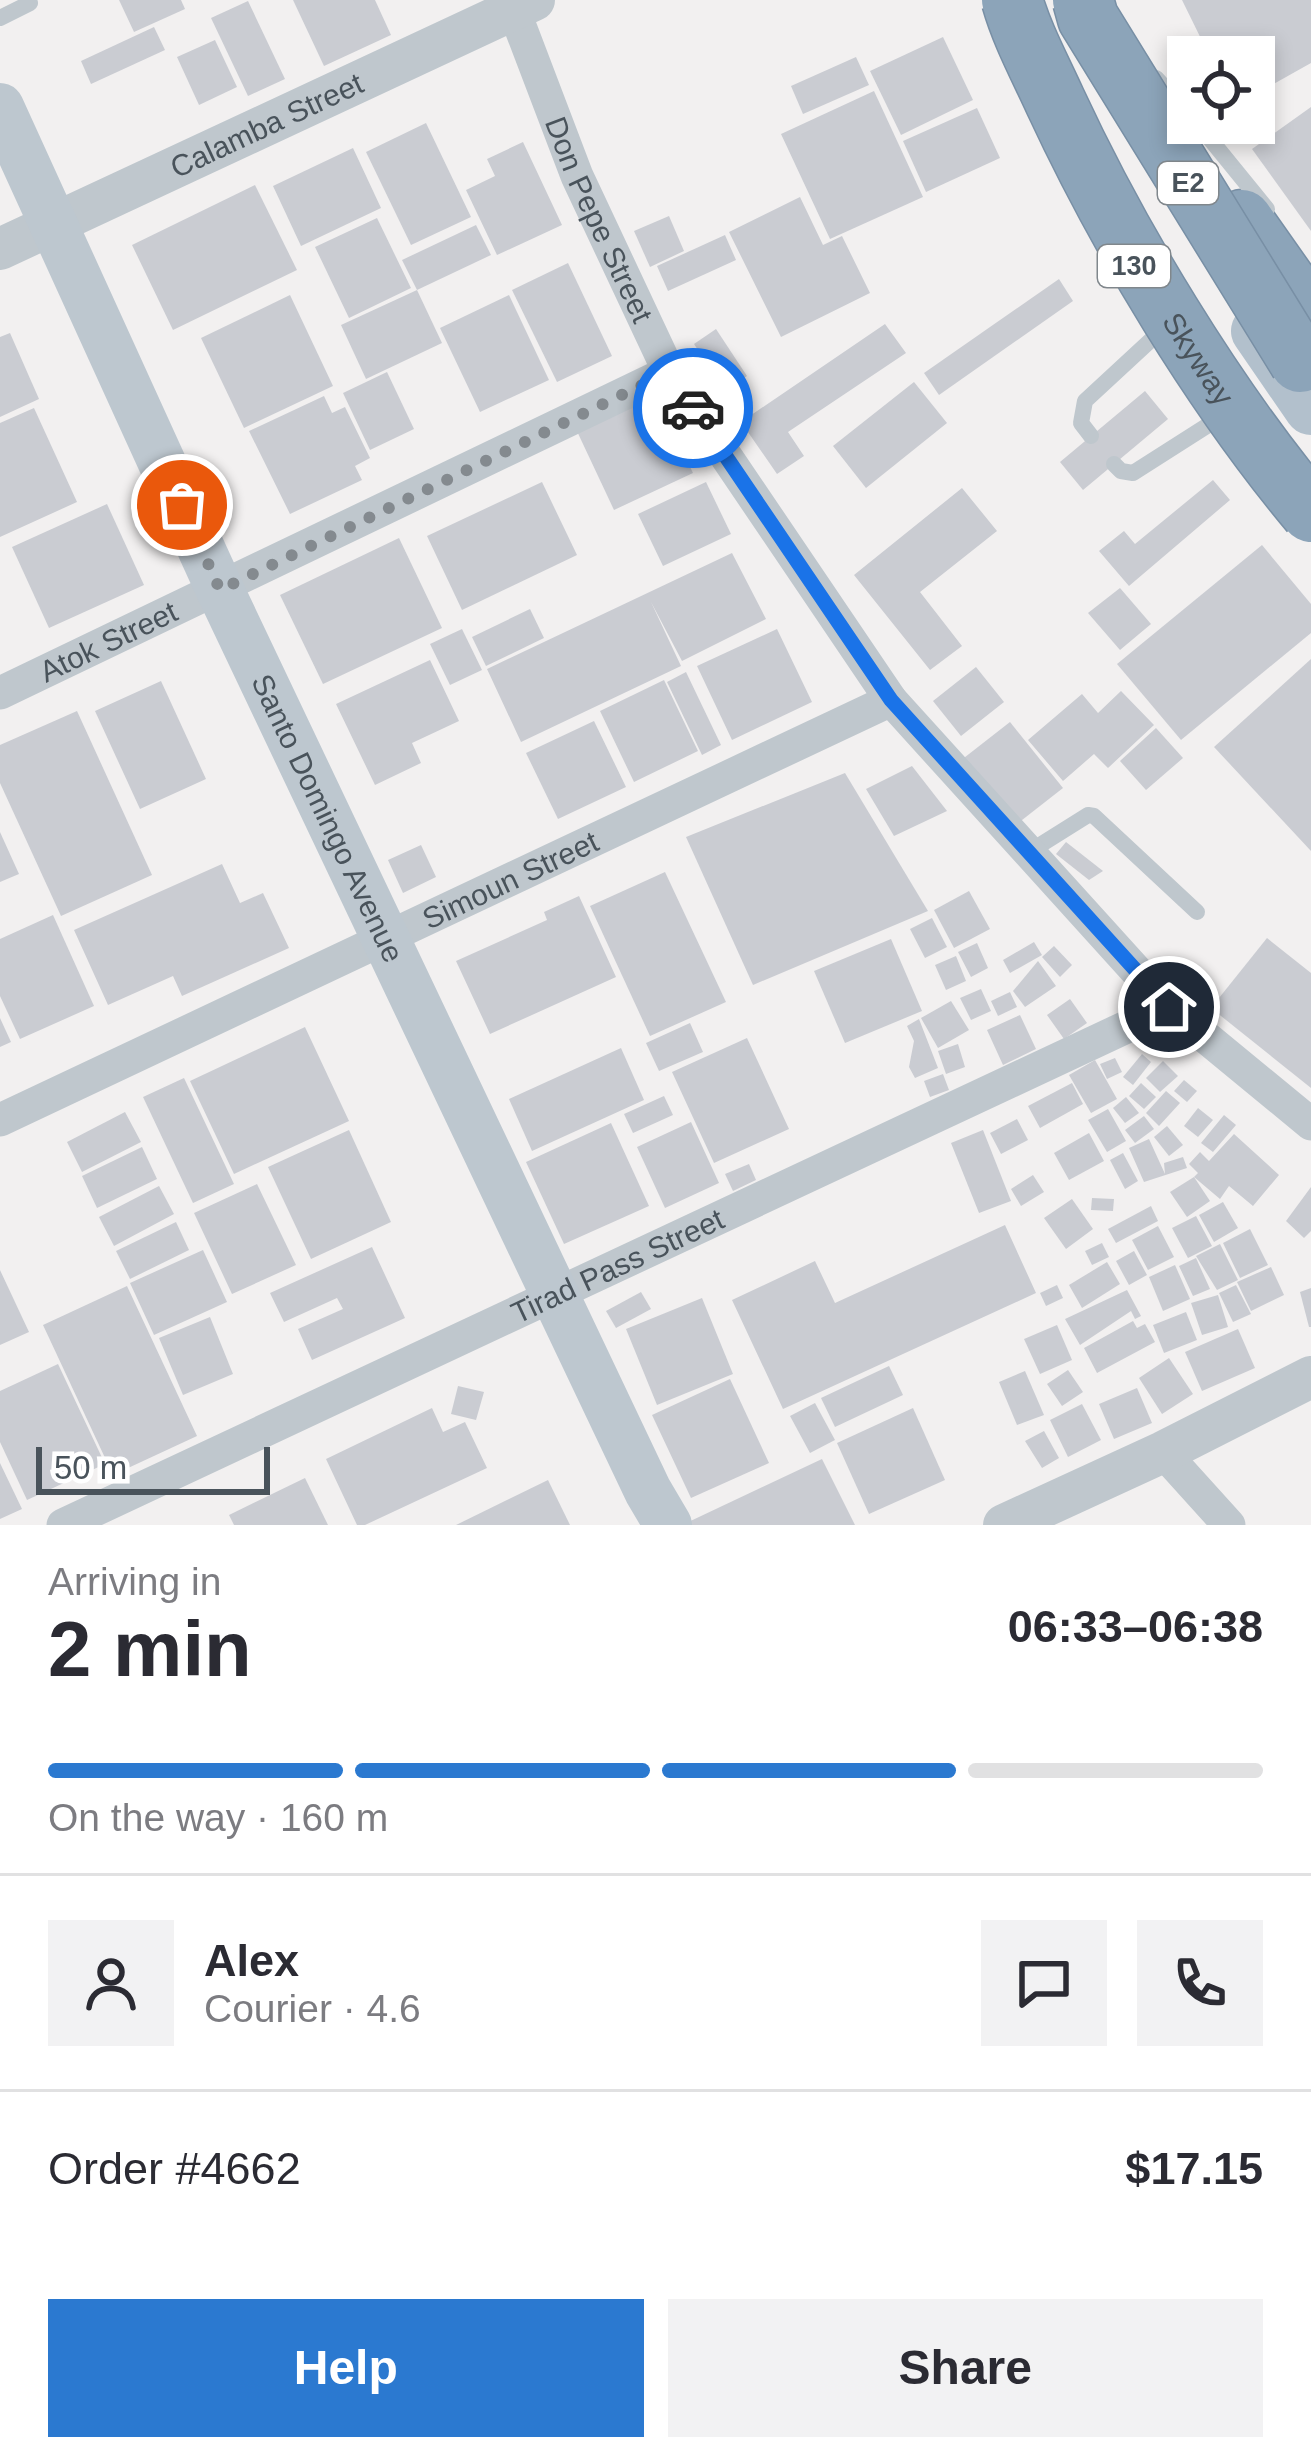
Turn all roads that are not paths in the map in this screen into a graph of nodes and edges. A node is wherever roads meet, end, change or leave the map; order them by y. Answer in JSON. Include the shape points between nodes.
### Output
{"nodes":[{"id":1,"x":998,"y":0,"type":"edge"},
{"id":2,"x":1012,"y":0,"type":"edge"},
{"id":3,"x":1032,"y":0,"type":"edge"},
{"id":4,"x":1088,"y":2,"type":"edge"},
{"id":5,"x":30,"y":3,"type":"edge"},
{"id":6,"x":518,"y":4,"type":"edge"},
{"id":7,"x":0,"y":18,"type":"edge"},
{"id":8,"x":1132,"y":52,"type":"dead end"},
{"id":9,"x":1146,"y":68,"type":"dead end"},
{"id":10,"x":1167,"y":90,"type":"edge"},
{"id":11,"x":0,"y":107,"type":"edge"},
{"id":12,"x":1214,"y":144,"type":"edge"},
{"id":13,"x":53,"y":224,"type":"junction"},
{"id":14,"x":1108,"y":226,"type":"junction"},
{"id":15,"x":1285,"y":232,"type":"dead end"},
{"id":16,"x":0,"y":249,"type":"edge"},
{"id":17,"x":1170,"y":323,"type":"junction"},
{"id":18,"x":1309,"y":368,"type":"edge"},
{"id":19,"x":669,"y":372,"type":"junction"},
{"id":20,"x":1230,"y":411,"type":"junction"},
{"id":21,"x":1091,"y":436,"type":"dead end"},
{"id":22,"x":1114,"y":464,"type":"dead end"},
{"id":23,"x":1311,"y":509,"type":"edge"},
{"id":24,"x":220,"y":590,"type":"junction"},
{"id":25,"x":0,"y":693,"type":"edge"},
{"id":26,"x":891,"y":700,"type":"junction"},
{"id":27,"x":1029,"y":852,"type":"junction"},
{"id":28,"x":1197,"y":912,"type":"dead end"},
{"id":29,"x":385,"y":938,"type":"junction"},
{"id":30,"x":1169,"y":1007,"type":"junction"},
{"id":31,"x":0,"y":1120,"type":"edge"},
{"id":32,"x":1311,"y":1124,"type":"edge"},
{"id":33,"x":555,"y":1294,"type":"junction"},
{"id":34,"x":1311,"y":1377,"type":"edge"},
{"id":35,"x":1163,"y":1452,"type":"junction"},
{"id":36,"x":63,"y":1525,"type":"edge"},
{"id":37,"x":668,"y":1525,"type":"edge"},
{"id":38,"x":1004,"y":1525,"type":"edge"},
{"id":39,"x":1229,"y":1525,"type":"edge"}],
"edges":[{"from":1,"to":14,"type":"main road","number":"130"},
{"from":2,"to":23,"type":"highway","name":"Skyway","number":"E2","bridge":true,"via":[[1098,188],[1264,456]]},
{"from":3,"to":14,"type":"highway"},
{"from":4,"to":8,"type":"lane"},
{"from":4,"to":18,"type":"highway","number":"E2","bridge":true,"via":[[1088,18]]},
{"from":5,"to":7,"type":"lane"},
{"from":6,"to":13,"type":"street","name":"Calamba Street"},
{"from":6,"to":19,"type":"street","name":"Don Pepe Street","via":[[577,176]]},
{"from":9,"to":10,"type":"lane"},
{"from":11,"to":13,"type":"main road","name":"Santo Domingo Avenue"},
{"from":12,"to":15,"type":"lane"},
{"from":13,"to":16,"type":"street","name":"Calamba Street"},
{"from":13,"to":24,"type":"main road","name":"Santo Domingo Avenue"},
{"from":14,"to":17,"type":"main road","number":"130"},
{"from":17,"to":20,"type":"main road","number":"130"},
{"from":17,"to":21,"type":"lane","via":[[1085,401],[1081,423]]},
{"from":19,"to":24,"type":"street","name":"Atok Street"},
{"from":19,"to":26,"type":"street","name":"Don Pepe Street"},
{"from":20,"to":22,"type":"lane","via":[[1133,473]]},
{"from":20,"to":23,"type":"main road","number":"130"},
{"from":24,"to":25,"type":"street","name":"Atok Street"},
{"from":24,"to":29,"type":"main road","name":"Santo Domingo Avenue"},
{"from":26,"to":27,"type":"street","name":"Don Pepe Street"},
{"from":26,"to":29,"type":"street","name":"Simoun Street"},
{"from":27,"to":28,"type":"lane","via":[[1094,816]]},
{"from":27,"to":30,"type":"street","name":"Don Pepe Street"},
{"from":29,"to":31,"type":"street","name":"Simoun Street"},
{"from":29,"to":33,"type":"main road","name":"Santo Domingo Avenue"},
{"from":30,"to":32,"type":"street","name":"Don Pepe Street"},
{"from":30,"to":33,"type":"street","name":"Tirad Pass Street"},
{"from":33,"to":36,"type":"street","name":"Tirad Pass Street"},
{"from":33,"to":37,"type":"main road","name":"Santo Domingo Avenue"},
{"from":34,"to":35,"type":"street"},
{"from":35,"to":38,"type":"street"},
{"from":35,"to":39,"type":"street"}]}
